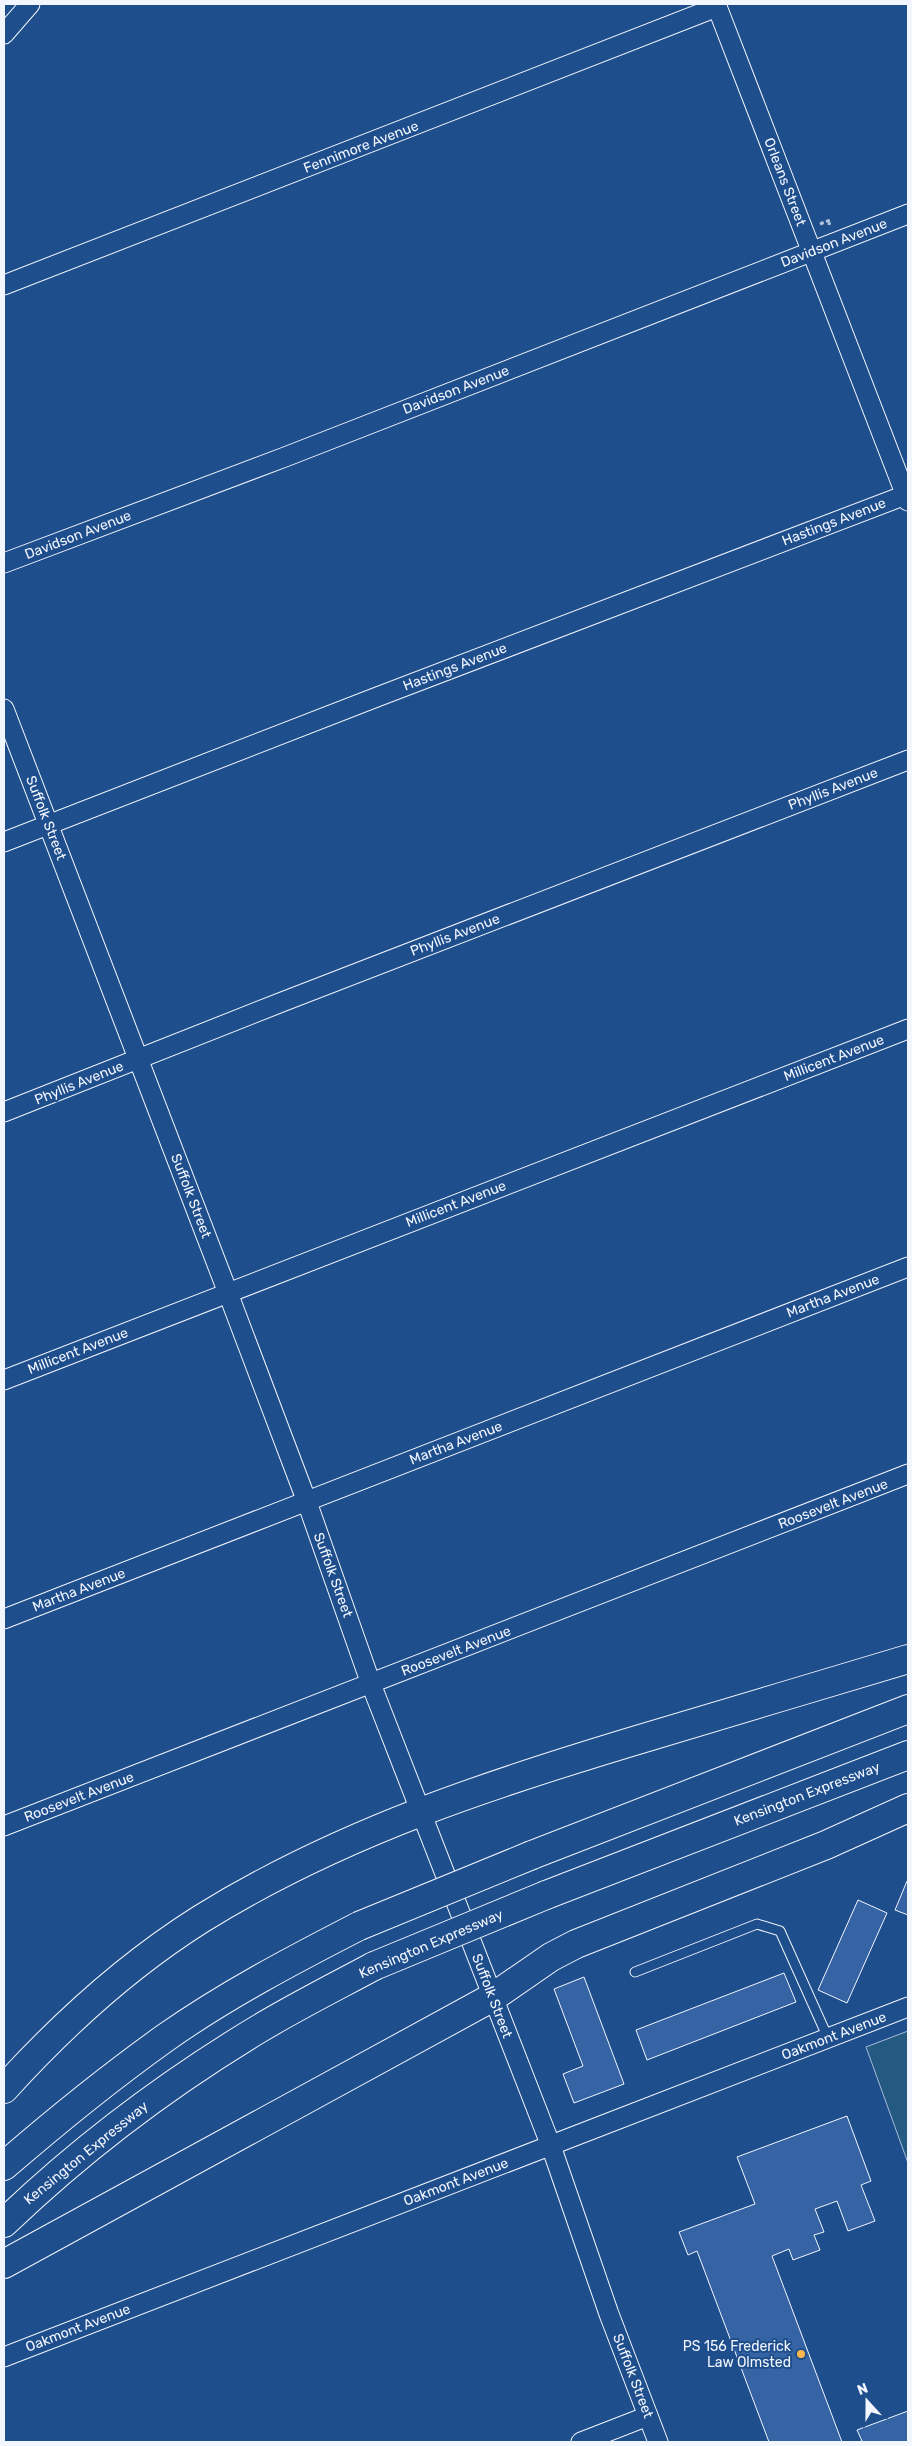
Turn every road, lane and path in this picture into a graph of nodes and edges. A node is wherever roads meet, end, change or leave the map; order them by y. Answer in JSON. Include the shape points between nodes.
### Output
{"nodes":[{"id":1,"x":30,"y":5,"type":"edge"},
{"id":2,"x":717,"y":6,"type":"edge"},
{"id":3,"x":4,"y":34,"type":"edge"},
{"id":4,"x":908,"y":214,"type":"edge"},
{"id":5,"x":812,"y":251,"type":"junction"},
{"id":6,"x":4,"y":285,"type":"edge"},
{"id":7,"x":907,"y":496,"type":"edge"},
{"id":8,"x":4,"y":563,"type":"edge"},
{"id":9,"x":4,"y":710,"type":"edge"},
{"id":10,"x":908,"y":760,"type":"edge"},
{"id":11,"x":48,"y":825,"type":"junction"},
{"id":12,"x":4,"y":842,"type":"edge"},
{"id":13,"x":908,"y":1030,"type":"edge"},
{"id":14,"x":139,"y":1059,"type":"junction"},
{"id":15,"x":4,"y":1112,"type":"edge"},
{"id":16,"x":908,"y":1267,"type":"edge"},
{"id":17,"x":228,"y":1293,"type":"junction"},
{"id":18,"x":4,"y":1380,"type":"edge"},
{"id":19,"x":908,"y":1474,"type":"edge"},
{"id":20,"x":306,"y":1502,"type":"junction"},
{"id":21,"x":4,"y":1619,"type":"edge"},
{"id":22,"x":908,"y":1659,"type":"edge"},
{"id":23,"x":371,"y":1684,"type":"junction"},
{"id":24,"x":908,"y":1709,"type":"edge"},
{"id":25,"x":908,"y":1755,"type":"edge"},
{"id":26,"x":908,"y":1808,"type":"edge"},
{"id":27,"x":420,"y":1811,"type":"junction"},
{"id":28,"x":4,"y":1826,"type":"edge"},
{"id":29,"x":635,"y":1972,"type":"dead end"},
{"id":30,"x":493,"y":1997,"type":"junction"},
{"id":31,"x":908,"y":2007,"type":"edge"},
{"id":32,"x":828,"y":2038,"type":"junction"},
{"id":33,"x":4,"y":2089,"type":"edge"},
{"id":34,"x":550,"y":2146,"type":"junction"},
{"id":35,"x":4,"y":2166,"type":"edge"},
{"id":36,"x":4,"y":2223,"type":"edge"},
{"id":37,"x":4,"y":2264,"type":"edge"},
{"id":38,"x":4,"y":2357,"type":"edge"},
{"id":39,"x":648,"y":2416,"type":"junction"},
{"id":40,"x":581,"y":2442,"type":"edge"},
{"id":41,"x":658,"y":2442,"type":"edge"}],
"edges":[{"from":1,"to":3,"type":"street"},
{"from":2,"to":5,"type":"street","name":"Orleans Street"},
{"from":2,"to":6,"type":"street","name":"Fennimore Avenue"},
{"from":4,"to":5,"type":"street","name":"Davidson Avenue"},
{"from":5,"to":7,"type":"street","name":"Orleans Street"},
{"from":5,"to":8,"type":"street","name":"Davidson Avenue"},
{"from":7,"to":11,"type":"street","name":"Hastings Avenue"},
{"from":9,"to":11,"type":"street","name":"Suffolk Street"},
{"from":10,"to":14,"type":"street","name":"Phyllis Avenue"},
{"from":11,"to":12,"type":"street","name":"Hastings Avenue"},
{"from":11,"to":14,"type":"street","name":"Suffolk Street"},
{"from":13,"to":17,"type":"street","name":"Millicent Avenue"},
{"from":14,"to":15,"type":"street","name":"Phyllis Avenue"},
{"from":14,"to":17,"type":"street","name":"Suffolk Street"},
{"from":16,"to":20,"type":"street","name":"Martha Avenue"},
{"from":17,"to":18,"type":"street","name":"Millicent Avenue"},
{"from":17,"to":20,"type":"street","name":"Suffolk Street"},
{"from":19,"to":23,"type":"street","name":"Roosevelt Avenue"},
{"from":20,"to":21,"type":"street","name":"Martha Avenue"},
{"from":20,"to":23,"type":"street","name":"Suffolk Street"},
{"from":22,"to":27,"type":"highway","via":[[554,1764]]},
{"from":23,"to":27,"type":"street","name":"Suffolk Street"},
{"from":23,"to":28,"type":"street","name":"Roosevelt Avenue"},
{"from":24,"to":35,"type":"highway","bridge":true,"via":[[359,1926],[260,1978],[166,2037],[73,2106]]},
{"from":25,"to":36,"type":"highway","name":"Kensington Expressway","bridge":true,"via":[[546,1895],[374,1966],[259,2029],[194,2070],[119,2123],[42,2186]]},
{"from":26,"to":30,"type":"highway","via":[[826,1845],[576,1944]]},
{"from":27,"to":30,"type":"street","name":"Suffolk Street"},
{"from":27,"to":33,"type":"highway","via":[[325,1852],[200,1920],[142,1960],[84,2009]]},
{"from":29,"to":32,"type":"lane","via":[[757,1924],[780,1931]]},
{"from":30,"to":34,"type":"street","name":"Suffolk Street"},
{"from":30,"to":37,"type":"highway"},
{"from":31,"to":32,"type":"street","name":"Oakmont Avenue"},
{"from":32,"to":34,"type":"street","name":"Oakmont Avenue"},
{"from":34,"to":38,"type":"street","name":"Oakmont Avenue"},
{"from":34,"to":39,"type":"street","name":"Suffolk Street"},
{"from":39,"to":40,"type":"street"},
{"from":39,"to":41,"type":"street","name":"Suffolk Street"}]}
